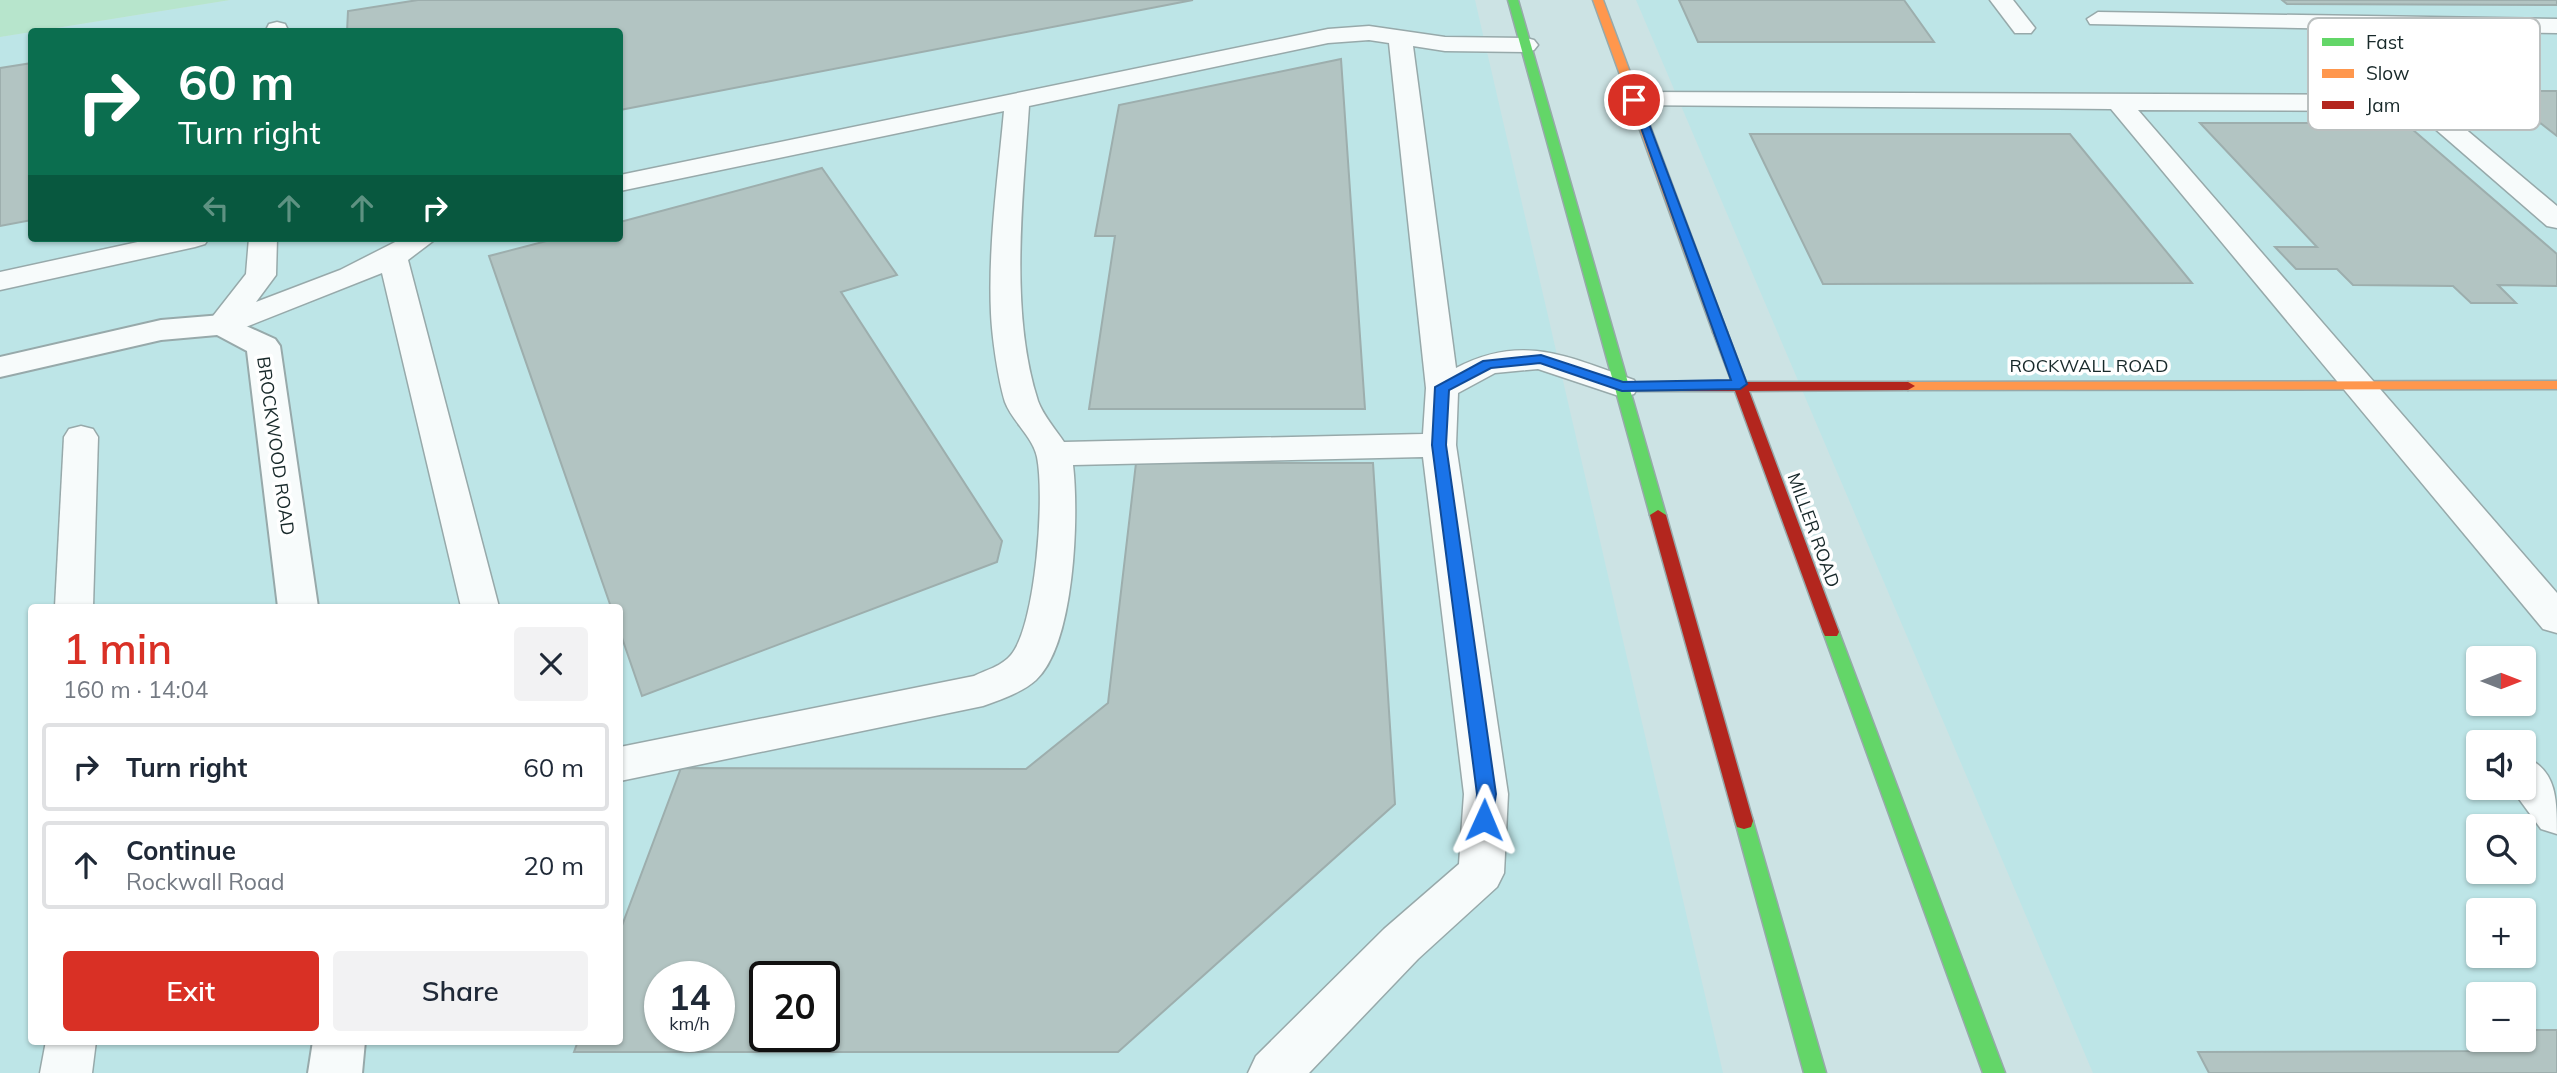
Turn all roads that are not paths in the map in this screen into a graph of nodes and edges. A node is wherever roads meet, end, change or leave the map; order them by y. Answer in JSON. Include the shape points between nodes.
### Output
{"nodes":[{"id":1,"x":1513,"y":0,"type":"edge"},
{"id":2,"x":1598,"y":0,"type":"edge"},
{"id":3,"x":2001,"y":0,"type":"edge"},
{"id":4,"x":2255,"y":0,"type":"edge"},
{"id":5,"x":2098,"y":19,"type":"dead end"},
{"id":6,"x":2280,"y":22,"type":"junction"},
{"id":7,"x":2308,"y":22,"type":"edge"},
{"id":8,"x":2023,"y":28,"type":"dead end"},
{"id":9,"x":1400,"y":37,"type":"junction"},
{"id":10,"x":1526,"y":45,"type":"junction"},
{"id":11,"x":1634,"y":100,"type":"junction"},
{"id":12,"x":1017,"y":101,"type":"junction"},
{"id":13,"x":2118,"y":102,"type":"junction"},
{"id":14,"x":2308,"y":103,"type":"edge"},
{"id":15,"x":2451,"y":130,"type":"edge"},
{"id":16,"x":623,"y":182,"type":"edge"},
{"id":17,"x":2557,"y":220,"type":"edge"},
{"id":18,"x":177,"y":242,"type":"edge"},
{"id":19,"x":263,"y":242,"type":"edge"},
{"id":20,"x":417,"y":242,"type":"edge"},
{"id":21,"x":393,"y":258,"type":"junction"},
{"id":22,"x":0,"y":281,"type":"edge"},
{"id":23,"x":222,"y":325,"type":"junction"},
{"id":24,"x":0,"y":367,"type":"edge"},
{"id":25,"x":1740,"y":384,"type":"junction"},
{"id":26,"x":2359,"y":385,"type":"junction"},
{"id":27,"x":2557,"y":385,"type":"edge"},
{"id":28,"x":1442,"y":387,"type":"junction"},
{"id":29,"x":1622,"y":387,"type":"junction"},
{"id":30,"x":81,"y":437,"type":"dead end"},
{"id":31,"x":1439,"y":445,"type":"junction"},
{"id":32,"x":1054,"y":454,"type":"junction"},
{"id":33,"x":74,"y":604,"type":"edge"},
{"id":34,"x":298,"y":604,"type":"edge"},
{"id":35,"x":479,"y":604,"type":"edge"},
{"id":36,"x":2557,"y":619,"type":"edge"},
{"id":37,"x":623,"y":763,"type":"edge"},
{"id":38,"x":2557,"y":777,"type":"edge"},
{"id":39,"x":2557,"y":816,"type":"edge"},
{"id":40,"x":70,"y":1045,"type":"edge"},
{"id":41,"x":338,"y":1045,"type":"edge"},
{"id":42,"x":66,"y":1073,"type":"edge"},
{"id":43,"x":335,"y":1073,"type":"edge"},
{"id":44,"x":1274,"y":1073,"type":"edge"},
{"id":45,"x":1815,"y":1073,"type":"edge"},
{"id":46,"x":1994,"y":1073,"type":"edge"}],
"edges":[{"from":1,"to":10,"type":"main road"},
{"from":2,"to":11,"type":"main road","name":"MILLER ROAD"},
{"from":3,"to":8,"type":"lane"},
{"from":4,"to":6,"type":"lane"},
{"from":5,"to":6,"type":"lane"},
{"from":6,"to":7,"type":"lane"},
{"from":9,"to":10,"type":"lane","via":[[1445,44]]},
{"from":9,"to":12,"type":"lane","via":[[1369,33],[1328,36]]},
{"from":9,"to":28,"type":"lane"},
{"from":10,"to":29,"type":"main road"},
{"from":11,"to":13,"type":"lane"},
{"from":11,"to":25,"type":"main road","name":"MILLER ROAD"},
{"from":12,"to":16,"type":"lane"},
{"from":12,"to":32,"type":"lane","via":[[1006,314],[1021,402]]},
{"from":13,"to":14,"type":"lane"},
{"from":13,"to":26,"type":"lane"},
{"from":15,"to":17,"type":"lane"},
{"from":18,"to":22,"type":"lane"},
{"from":19,"to":23,"type":"lane","via":[[261,275]]},
{"from":20,"to":21,"type":"lane"},
{"from":21,"to":23,"type":"lane"},
{"from":21,"to":35,"type":"lane"},
{"from":23,"to":24,"type":"street","via":[[161,330]]},
{"from":23,"to":34,"type":"street","name":"BROCKWOOD ROAD","via":[[263,346]]},
{"from":25,"to":26,"type":"main road","name":"ROCKWALL ROAD"},
{"from":25,"to":29,"type":"main road","name":"ROCKWALL ROAD"},
{"from":25,"to":46,"type":"main road","name":"MILLER ROAD"},
{"from":26,"to":27,"type":"main road","name":"ROCKWALL ROAD"},
{"from":26,"to":36,"type":"lane"},
{"from":28,"to":29,"type":"lane","via":[[1488,364],[1541,359]]},
{"from":28,"to":31,"type":"lane"},
{"from":29,"to":45,"type":"main road"},
{"from":30,"to":33,"type":"lane"},
{"from":31,"to":32,"type":"lane"},
{"from":31,"to":44,"type":"lane","via":[[1486,794],[1481,873],[1401,944]]},
{"from":32,"to":37,"type":"lane","via":[[1058,477],[1054,552],[1043,633],[1024,667],[983,690]]},
{"from":38,"to":39,"type":"lane","via":[[2527,776]]},
{"from":40,"to":42,"type":"lane"},
{"from":41,"to":43,"type":"street"}]}
